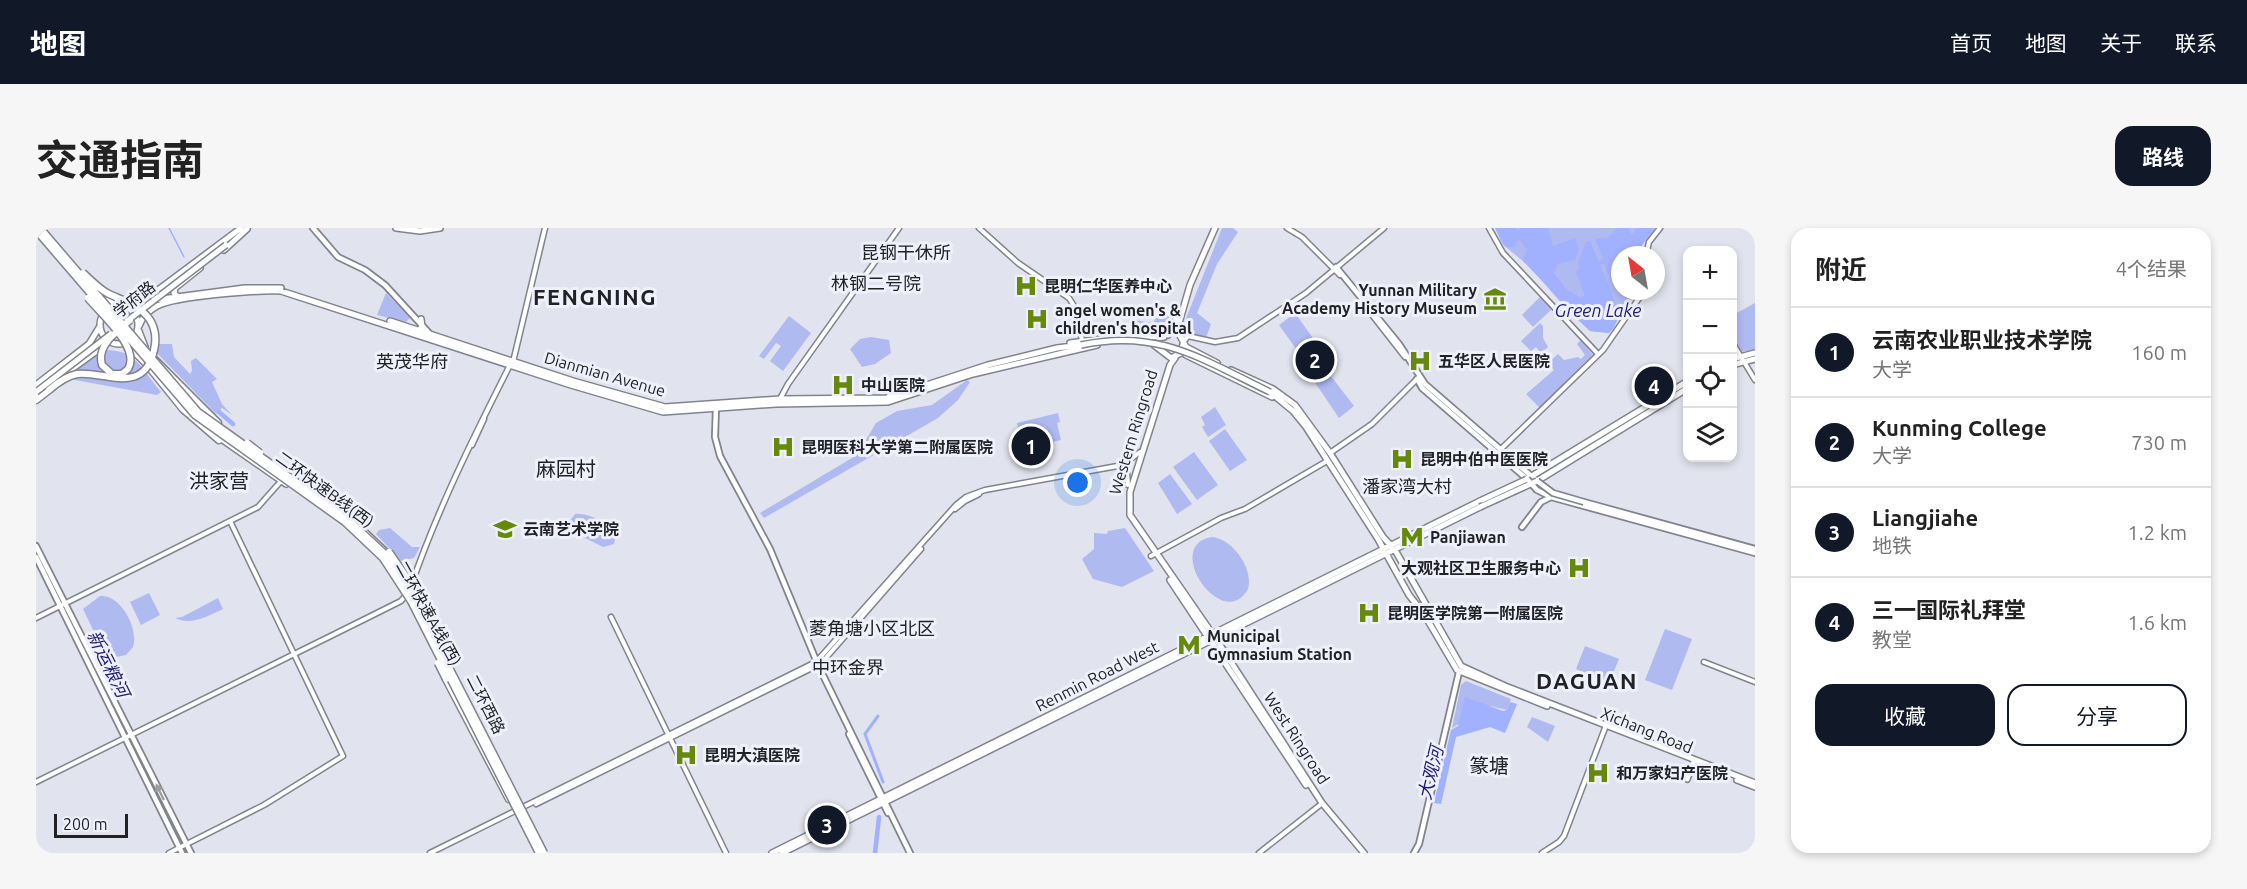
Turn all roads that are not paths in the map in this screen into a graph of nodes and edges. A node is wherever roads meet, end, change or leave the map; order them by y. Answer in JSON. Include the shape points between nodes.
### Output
{"nodes":[{"id":1,"x":42,"y":228,"type":"edge"},
{"id":2,"x":242,"y":228,"type":"edge"},
{"id":3,"x":247,"y":228,"type":"edge"},
{"id":4,"x":314,"y":228,"type":"edge"},
{"id":5,"x":396,"y":228,"type":"edge"},
{"id":6,"x":440,"y":228,"type":"edge"},
{"id":7,"x":545,"y":228,"type":"edge"},
{"id":8,"x":899,"y":228,"type":"edge"},
{"id":9,"x":979,"y":228,"type":"edge"},
{"id":10,"x":1213,"y":228,"type":"edge"},
{"id":11,"x":1287,"y":228,"type":"edge"},
{"id":12,"x":1292,"y":228,"type":"edge"},
{"id":13,"x":1382,"y":228,"type":"edge"},
{"id":14,"x":1489,"y":228,"type":"edge"},
{"id":15,"x":1660,"y":228,"type":"edge"},
{"id":16,"x":36,"y":231,"type":"edge"},
{"id":17,"x":49,"y":238,"type":"junction"},
{"id":18,"x":225,"y":244,"type":"junction"},
{"id":19,"x":1648,"y":246,"type":"edge"},
{"id":20,"x":66,"y":265,"type":"junction"},
{"id":21,"x":1335,"y":268,"type":"junction"},
{"id":22,"x":175,"y":277,"type":"junction"},
{"id":23,"x":180,"y":284,"type":"junction"},
{"id":24,"x":92,"y":285,"type":"junction"},
{"id":25,"x":85,"y":291,"type":"junction"},
{"id":26,"x":179,"y":296,"type":"junction"},
{"id":27,"x":1184,"y":300,"type":"junction"},
{"id":28,"x":1638,"y":300,"type":"edge"},
{"id":29,"x":139,"y":302,"type":"junction"},
{"id":30,"x":117,"y":306,"type":"junction"},
{"id":31,"x":125,"y":306,"type":"junction"},
{"id":32,"x":130,"y":320,"type":"junction"},
{"id":33,"x":101,"y":321,"type":"junction"},
{"id":34,"x":418,"y":326,"type":"junction"},
{"id":35,"x":138,"y":328,"type":"junction"},
{"id":36,"x":1166,"y":336,"type":"junction"},
{"id":37,"x":1182,"y":339,"type":"junction"},
{"id":38,"x":443,"y":340,"type":"junction"},
{"id":39,"x":1082,"y":342,"type":"junction"},
{"id":40,"x":114,"y":343,"type":"junction"},
{"id":41,"x":89,"y":344,"type":"junction"},
{"id":42,"x":122,"y":344,"type":"junction"},
{"id":43,"x":94,"y":350,"type":"junction"},
{"id":44,"x":1058,"y":350,"type":"junction"},
{"id":45,"x":1161,"y":350,"type":"junction"},
{"id":46,"x":1737,"y":350,"type":"edge"},
{"id":47,"x":1755,"y":353,"type":"edge"},
{"id":48,"x":1598,"y":354,"type":"junction"},
{"id":49,"x":1165,"y":356,"type":"junction"},
{"id":50,"x":1177,"y":356,"type":"junction"},
{"id":51,"x":153,"y":357,"type":"junction"},
{"id":52,"x":1737,"y":359,"type":"edge"},
{"id":53,"x":1742,"y":359,"type":"junction"},
{"id":54,"x":1755,"y":359,"type":"edge"},
{"id":55,"x":1208,"y":362,"type":"junction"},
{"id":56,"x":1737,"y":362,"type":"edge"},
{"id":57,"x":146,"y":363,"type":"junction"},
{"id":58,"x":512,"y":363,"type":"junction"},
{"id":59,"x":1169,"y":363,"type":"junction"},
{"id":60,"x":994,"y":366,"type":"junction"},
{"id":61,"x":1419,"y":377,"type":"junction"},
{"id":62,"x":1755,"y":380,"type":"edge"},
{"id":63,"x":1683,"y":384,"type":"edge"},
{"id":64,"x":1683,"y":391,"type":"edge"},
{"id":65,"x":36,"y":392,"type":"edge"},
{"id":66,"x":780,"y":399,"type":"junction"},
{"id":67,"x":1285,"y":401,"type":"junction"},
{"id":68,"x":714,"y":406,"type":"junction"},
{"id":69,"x":1500,"y":450,"type":"junction"},
{"id":70,"x":1140,"y":452,"type":"junction"},
{"id":71,"x":1330,"y":453,"type":"junction"},
{"id":72,"x":1504,"y":455,"type":"junction"},
{"id":73,"x":1570,"y":457,"type":"junction"},
{"id":74,"x":1327,"y":460,"type":"junction"},
{"id":75,"x":280,"y":478,"type":"junction"},
{"id":76,"x":292,"y":480,"type":"junction"},
{"id":77,"x":1532,"y":480,"type":"junction"},
{"id":78,"x":1128,"y":485,"type":"junction"},
{"id":79,"x":1538,"y":490,"type":"junction"},
{"id":80,"x":1551,"y":497,"type":"junction"},
{"id":81,"x":1541,"y":502,"type":"junction"},
{"id":82,"x":1583,"y":504,"type":"junction"},
{"id":83,"x":230,"y":521,"type":"junction"},
{"id":84,"x":940,"y":525,"type":"junction"},
{"id":85,"x":358,"y":527,"type":"junction"},
{"id":86,"x":1522,"y":527,"type":"dead end"},
{"id":87,"x":36,"y":546,"type":"edge"},
{"id":88,"x":1392,"y":548,"type":"junction"},
{"id":89,"x":1755,"y":549,"type":"edge"},
{"id":90,"x":1384,"y":552,"type":"junction"},
{"id":91,"x":1153,"y":554,"type":"junction"},
{"id":92,"x":1755,"y":554,"type":"edge"},
{"id":93,"x":36,"y":557,"type":"edge"},
{"id":94,"x":411,"y":584,"type":"junction"},
{"id":95,"x":405,"y":597,"type":"junction"},
{"id":96,"x":66,"y":603,"type":"junction"},
{"id":97,"x":60,"y":606,"type":"junction"},
{"id":98,"x":611,"y":617,"type":"dead end"},
{"id":99,"x":36,"y":618,"type":"edge"},
{"id":100,"x":423,"y":626,"type":"junction"},
{"id":101,"x":1212,"y":637,"type":"junction"},
{"id":102,"x":295,"y":654,"type":"junction"},
{"id":103,"x":445,"y":655,"type":"junction"},
{"id":104,"x":1704,"y":662,"type":"dead end"},
{"id":105,"x":816,"y":664,"type":"junction"},
{"id":106,"x":1459,"y":672,"type":"junction"},
{"id":107,"x":1755,"y":682,"type":"edge"},
{"id":108,"x":1605,"y":728,"type":"junction"},
{"id":109,"x":129,"y":736,"type":"junction"},
{"id":110,"x":669,"y":737,"type":"junction"},
{"id":111,"x":1693,"y":763,"type":"junction"},
{"id":112,"x":1687,"y":779,"type":"dead end"},
{"id":113,"x":36,"y":782,"type":"edge"},
{"id":114,"x":1755,"y":785,"type":"edge"},
{"id":115,"x":510,"y":799,"type":"junction"},
{"id":116,"x":883,"y":799,"type":"junction"},
{"id":117,"x":1320,"y":806,"type":"junction"},
{"id":118,"x":520,"y":810,"type":"junction"},
{"id":119,"x":186,"y":844,"type":"junction"},
{"id":120,"x":181,"y":850,"type":"edge"},
{"id":121,"x":1755,"y":850,"type":"edge"},
{"id":122,"x":169,"y":853,"type":"edge"},
{"id":123,"x":191,"y":853,"type":"edge"},
{"id":124,"x":430,"y":853,"type":"edge"},
{"id":125,"x":436,"y":853,"type":"edge"},
{"id":126,"x":542,"y":853,"type":"edge"},
{"id":127,"x":726,"y":853,"type":"edge"},
{"id":128,"x":772,"y":853,"type":"edge"},
{"id":129,"x":782,"y":853,"type":"edge"},
{"id":130,"x":908,"y":853,"type":"edge"},
{"id":131,"x":1259,"y":853,"type":"edge"},
{"id":132,"x":1362,"y":853,"type":"edge"},
{"id":133,"x":1414,"y":853,"type":"edge"},
{"id":134,"x":1542,"y":853,"type":"edge"},
{"id":135,"x":1750,"y":853,"type":"edge"}],
"edges":[{"from":1,"to":17,"type":"highway","name":"二环快速B线(西)","bridge":true},
{"from":1,"to":24,"type":"main road"},
{"from":2,"to":18,"type":"main road","name":"学府路"},
{"from":2,"to":22,"type":"main road","name":"学府路"},
{"from":3,"to":18,"type":"main road","name":"学府路"},
{"from":3,"to":23,"type":"main road"},
{"from":4,"to":34,"type":"main road","via":[[338,257],[376,277]]},
{"from":5,"to":6,"type":"main road"},
{"from":7,"to":58,"type":"street"},
{"from":8,"to":66,"type":"street"},
{"from":9,"to":39,"type":"street","via":[[1018,263],[1069,298]]},
{"from":10,"to":27,"type":"main road"},
{"from":11,"to":21,"type":"street"},
{"from":12,"to":21,"type":"street"},
{"from":13,"to":21,"type":"street"},
{"from":14,"to":48,"type":"street","via":[[1503,253]]},
{"from":15,"to":19,"type":"street"},
{"from":16,"to":20,"type":"highway","name":"二环快速A线(西)","bridge":true},
{"from":16,"to":25,"type":"main road"},
{"from":17,"to":65,"type":"highway","bridge":true,"via":[[97,286],[144,313],[155,338],[151,360],[133,376],[117,380],[76,375],[49,390]]},
{"from":17,"to":76,"type":"highway","name":"二环快速B线(西)","bridge":true,"via":[[192,406]]},
{"from":18,"to":32,"type":"main road","name":"学府路","bridge":true},
{"from":18,"to":65,"type":"main road","name":"学府路","bridge":true},
{"from":20,"to":32,"type":"highway","bridge":true,"via":[[88,298],[97,309],[117,332],[123,339],[130,350],[132,360],[128,369],[119,375],[110,374],[101,363],[102,349],[107,341],[117,332],[123,326]]},
{"from":20,"to":75,"type":"highway","name":"二环快速A线(西)","bridge":true,"via":[[192,412]]},
{"from":21,"to":37,"type":"street","via":[[1306,293],[1238,338],[1215,342],[1188,336]]},
{"from":21,"to":61,"type":"main road","via":[[1399,344]]},
{"from":22,"to":23,"type":"main road"},
{"from":22,"to":29,"type":"main road","name":"学府路"},
{"from":23,"to":26,"type":"main road","via":[[174,292]]},
{"from":24,"to":25,"type":"main road","via":[[91,290]]},
{"from":24,"to":30,"type":"main road"},
{"from":25,"to":33,"type":"main road"},
{"from":26,"to":29,"type":"main road","name":"Dianmian Avenue"},
{"from":26,"to":34,"type":"main road","name":"Dianmian Avenue","via":[[260,286],[282,288]]},
{"from":27,"to":36,"type":"main road"},
{"from":27,"to":37,"type":"main road","name":"Western Ringroad","via":[[1178,327]]},
{"from":28,"to":48,"type":"street","via":[[1616,335]]},
{"from":29,"to":31,"type":"main road","name":"学府路"},
{"from":30,"to":31,"type":"main road"},
{"from":30,"to":33,"type":"main road","via":[[108,310]]},
{"from":31,"to":35,"type":"main road","via":[[135,314]]},
{"from":32,"to":65,"type":"main road","name":"学府路","bridge":true},
{"from":33,"to":40,"type":"main road","via":[[105,337]]},
{"from":33,"to":41,"type":"main road"},
{"from":34,"to":35,"type":"main road","name":"Dianmian Avenue","via":[[269,291],[165,303],[148,312]]},
{"from":34,"to":38,"type":"main road","name":"Dianmian Avenue"},
{"from":34,"to":38,"type":"main road"},
{"from":34,"to":38,"type":"main road","name":"Dianmian Avenue"},
{"from":35,"to":42,"type":"main road","via":[[132,339]]},
{"from":35,"to":51,"type":"main road","name":"二环西路"},
{"from":36,"to":37,"type":"main road","name":"Dianmian Avenue"},
{"from":36,"to":39,"type":"main road","name":"Dianmian Avenue","bridge":true,"via":[[1123,336]]},
{"from":36,"to":45,"type":"main road","bridge":true},
{"from":37,"to":50,"type":"main road","name":"Western Ringroad","bridge":true},
{"from":37,"to":55,"type":"main road","name":"Xichang Road"},
{"from":38,"to":58,"type":"main road","name":"Dianmian Avenue"},
{"from":39,"to":44,"type":"main road","name":"Dianmian Avenue"},
{"from":39,"to":67,"type":"main road","name":"Xichang Road","bridge":true,"via":[[1124,339],[1172,346]]},
{"from":40,"to":42,"type":"main road"},
{"from":40,"to":43,"type":"main road"},
{"from":41,"to":43,"type":"main road","via":[[95,344]]},
{"from":41,"to":65,"type":"main road"},
{"from":42,"to":57,"type":"main road","name":"二环西路"},
{"from":43,"to":65,"type":"main road"},
{"from":44,"to":45,"type":"main road","name":"Dianmian Avenue","bridge":true,"via":[[1146,343]]},
{"from":44,"to":60,"type":"main road","name":"Dianmian Avenue"},
{"from":45,"to":49,"type":"main road","name":"Western Ringroad"},
{"from":46,"to":53,"type":"street"},
{"from":47,"to":53,"type":"main road"},
{"from":48,"to":69,"type":"street"},
{"from":49,"to":50,"type":"main road","name":"Xichang Road"},
{"from":49,"to":59,"type":"main road","name":"Western Ringroad"},
{"from":50,"to":55,"type":"main road","name":"Xichang Road","bridge":true},
{"from":50,"to":59,"type":"main road","name":"Western Ringroad"},
{"from":51,"to":57,"type":"main road","via":[[147,358]]},
{"from":51,"to":76,"type":"highway","bridge":true,"via":[[211,417]]},
{"from":51,"to":94,"type":"main road","name":"二环西路","via":[[213,422],[367,532]]},
{"from":52,"to":53,"type":"main road"},
{"from":53,"to":54,"type":"main road"},
{"from":53,"to":56,"type":"main road"},
{"from":53,"to":62,"type":"street"},
{"from":55,"to":67,"type":"main road","name":"Xichang Road"},
{"from":57,"to":75,"type":"main road","name":"二环西路","via":[[200,423]]},
{"from":57,"to":75,"type":"highway","bridge":true,"via":[[167,391],[210,434]]},
{"from":58,"to":68,"type":"main road","name":"Dianmian Avenue","via":[[652,405]]},
{"from":58,"to":94,"type":"street","via":[[476,430]]},
{"from":59,"to":70,"type":"main road","name":"Western Ringroad"},
{"from":59,"to":91,"type":"main road","name":"Western Ringroad","via":[[1129,496],[1131,517]]},
{"from":60,"to":66,"type":"main road","name":"Dianmian Avenue","via":[[887,398]]},
{"from":60,"to":68,"type":"main road","name":"Dianmian Avenue","via":[[888,402]]},
{"from":61,"to":69,"type":"main road"},
{"from":61,"to":71,"type":"street","via":[[1372,424]]},
{"from":61,"to":72,"type":"main road","via":[[1422,388]]},
{"from":63,"to":73,"type":"main road"},
{"from":64,"to":73,"type":"main road"},
{"from":66,"to":68,"type":"main road","name":"Dianmian Avenue"},
{"from":67,"to":71,"type":"main road","name":"Xichang Road","via":[[1299,410]]},
{"from":67,"to":74,"type":"main road","name":"Xichang Road"},
{"from":68,"to":105,"type":"main road","via":[[716,441],[725,468],[772,557]]},
{"from":69,"to":72,"type":"main road"},
{"from":70,"to":78,"type":"main road","name":"Western Ringroad"},
{"from":70,"to":84,"type":"street","via":[[1121,466],[976,492],[959,501]]},
{"from":71,"to":88,"type":"main road","name":"Xichang Road"},
{"from":72,"to":77,"type":"main road"},
{"from":73,"to":77,"type":"main road"},
{"from":74,"to":90,"type":"main road","name":"Xichang Road"},
{"from":74,"to":91,"type":"street","via":[[1245,509]]},
{"from":75,"to":83,"type":"street","via":[[262,504]]},
{"from":75,"to":95,"type":"main road","name":"二环西路","via":[[361,538]]},
{"from":75,"to":100,"type":"highway","name":"二环快速A线(西)","bridge":true,"via":[[341,519],[372,546],[396,577]]},
{"from":76,"to":85,"type":"highway","name":"二环快速B线(西)","bridge":true},
{"from":77,"to":79,"type":"main road","bridge":true},
{"from":77,"to":82,"type":"main road","bridge":true},
{"from":77,"to":88,"type":"main road","name":"Renmin Road West","bridge":true},
{"from":77,"to":88,"type":"main road","name":"Renmin Road West","bridge":true,"via":[[1482,500]]},
{"from":78,"to":84,"type":"street","via":[[1127,473],[1119,467],[985,493],[964,501]]},
{"from":78,"to":91,"type":"main road","name":"Western Ringroad","via":[[1126,514]]},
{"from":79,"to":80,"type":"main road"},
{"from":79,"to":81,"type":"main road"},
{"from":80,"to":81,"type":"main road"},
{"from":80,"to":82,"type":"main road","bridge":true},
{"from":81,"to":86,"type":"main road"},
{"from":82,"to":89,"type":"main road"},
{"from":82,"to":92,"type":"main road"},
{"from":83,"to":96,"type":"street"},
{"from":83,"to":102,"type":"street"},
{"from":84,"to":105,"type":"street"},
{"from":85,"to":103,"type":"highway","bridge":true,"via":[[398,564]]},
{"from":85,"to":126,"type":"highway","name":"二环快速B线(西)","bridge":true,"via":[[386,555],[408,588]]},
{"from":87,"to":96,"type":"main road"},
{"from":88,"to":90,"type":"main road","name":"Renmin Road West"},
{"from":88,"to":114,"type":"main road","name":"Xichang Road","via":[[1461,666]]},
{"from":90,"to":101,"type":"main road","name":"Renmin Road West"},
{"from":90,"to":106,"type":"main road","name":"Xichang Road"},
{"from":91,"to":101,"type":"main road","name":"Western Ringroad"},
{"from":93,"to":97,"type":"main road"},
{"from":94,"to":95,"type":"street"},
{"from":94,"to":103,"type":"main road","name":"二环西路"},
{"from":95,"to":102,"type":"street"},
{"from":95,"to":115,"type":"main road","name":"二环西路"},
{"from":96,"to":97,"type":"street"},
{"from":96,"to":109,"type":"main road"},
{"from":97,"to":99,"type":"street"},
{"from":97,"to":109,"type":"main road"},
{"from":98,"to":110,"type":"street"},
{"from":100,"to":115,"type":"highway","bridge":true,"via":[[441,671]]},
{"from":100,"to":126,"type":"highway","name":"二环快速A线(西)","bridge":true},
{"from":101,"to":116,"type":"main road","name":"Renmin Road West"},
{"from":101,"to":117,"type":"main road","name":"West Ringroad"},
{"from":101,"to":132,"type":"main road","name":"West Ringroad","via":[[1322,803]]},
{"from":102,"to":109,"type":"street"},
{"from":102,"to":119,"type":"street","via":[[344,752],[340,760],[264,805]]},
{"from":103,"to":118,"type":"main road","name":"二环西路","via":[[517,795]]},
{"from":104,"to":107,"type":"street"},
{"from":105,"to":110,"type":"street"},
{"from":105,"to":116,"type":"main road"},
{"from":106,"to":108,"type":"main road","name":"Xichang Road"},
{"from":106,"to":133,"type":"main road"},
{"from":108,"to":111,"type":"main road","name":"Xichang Road"},
{"from":108,"to":134,"type":"street","via":[[1564,836]]},
{"from":109,"to":113,"type":"street"},
{"from":119,"to":109,"type":"main road","one_way":true},
{"from":109,"to":120,"type":"main road"},
{"from":110,"to":118,"type":"street"},
{"from":110,"to":127,"type":"street"},
{"from":111,"to":112,"type":"main road"},
{"from":111,"to":114,"type":"main road","name":"Xichang Road"},
{"from":115,"to":118,"type":"main road","name":"二环西路"},
{"from":116,"to":128,"type":"main road","name":"Renmin Road West"},
{"from":116,"to":129,"type":"main road","name":"Renmin Road West"},
{"from":116,"to":130,"type":"main road"},
{"from":117,"to":131,"type":"street"},
{"from":117,"to":132,"type":"main road","name":"West Ringroad"},
{"from":118,"to":124,"type":"street"},
{"from":118,"to":125,"type":"street"},
{"from":118,"to":126,"type":"main road"},
{"from":118,"to":126,"type":"main road"},
{"from":118,"to":126,"type":"main road","bridge":true},
{"from":119,"to":120,"type":"street"},
{"from":119,"to":123,"type":"main road"},
{"from":120,"to":122,"type":"street"},
{"from":121,"to":135,"type":"main road"}]}
